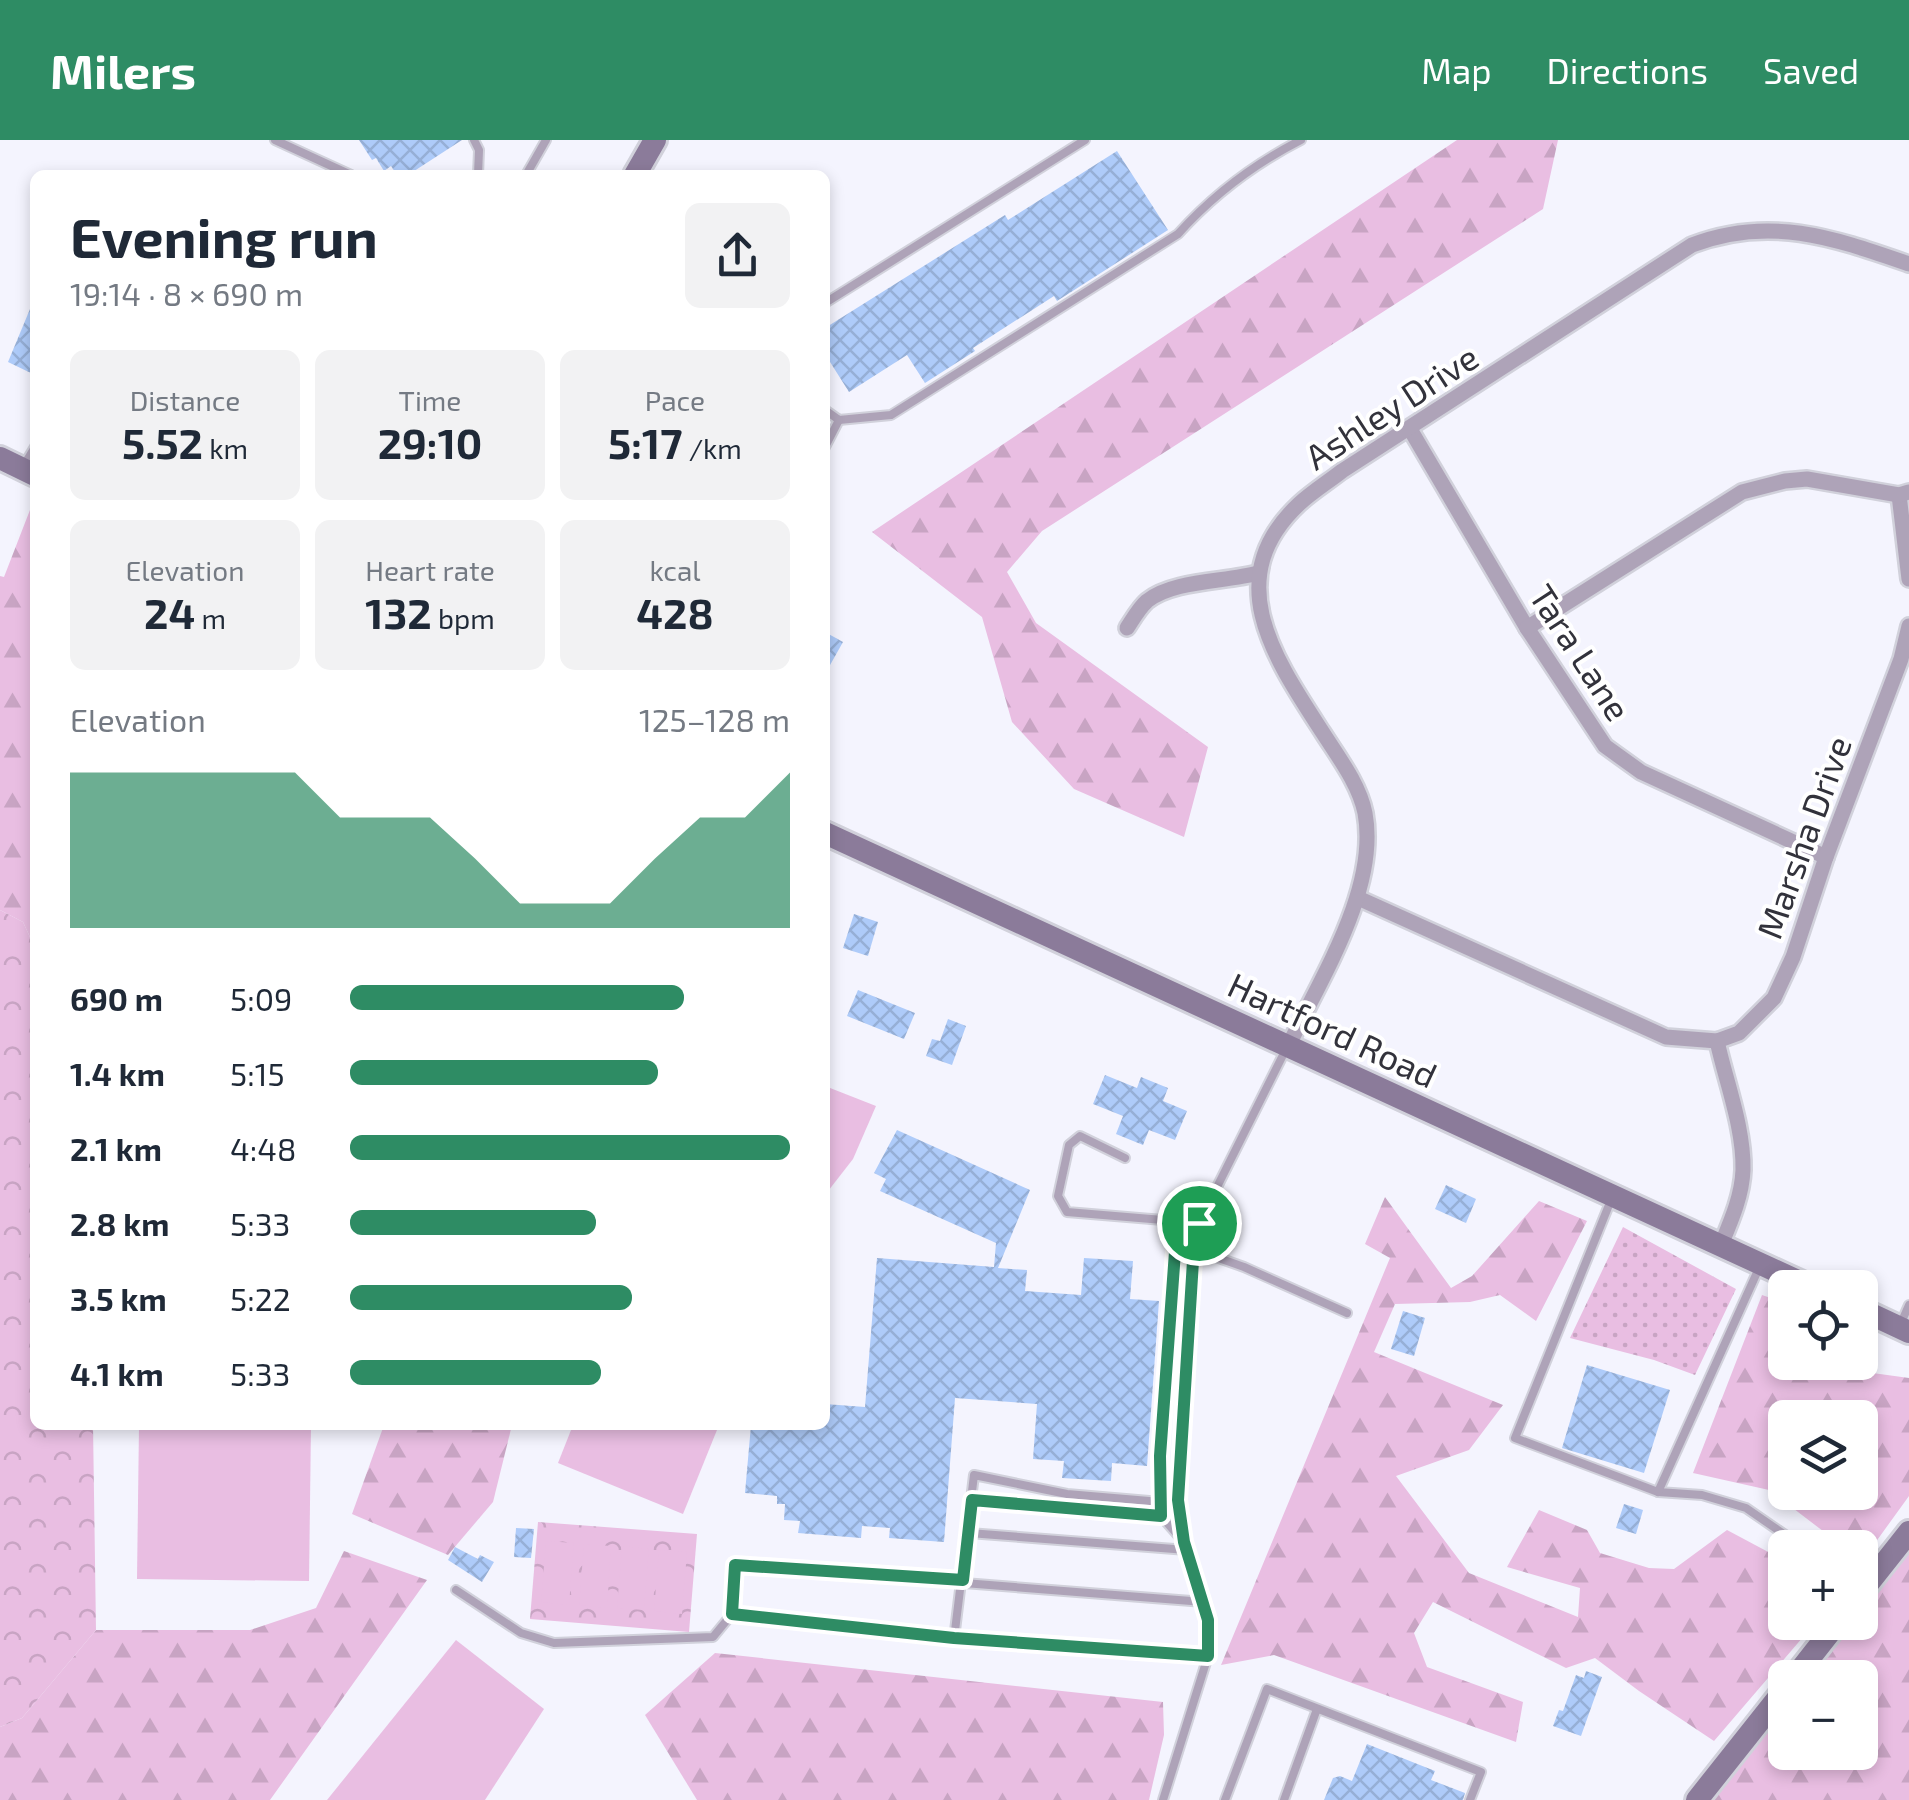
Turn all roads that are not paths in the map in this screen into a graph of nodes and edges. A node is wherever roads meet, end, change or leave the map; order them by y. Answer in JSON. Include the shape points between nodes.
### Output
{"nodes":[{"id":1,"x":275,"y":140,"type":"edge"},
{"id":2,"x":474,"y":140,"type":"edge"},
{"id":3,"x":546,"y":140,"type":"edge"},
{"id":4,"x":655,"y":140,"type":"edge"},
{"id":5,"x":1085,"y":140,"type":"edge"},
{"id":6,"x":1301,"y":140,"type":"edge"},
{"id":7,"x":340,"y":170,"type":"edge"},
{"id":8,"x":478,"y":170,"type":"edge"},
{"id":9,"x":529,"y":170,"type":"edge"},
{"id":10,"x":639,"y":170,"type":"edge"},
{"id":11,"x":1909,"y":264,"type":"edge"},
{"id":12,"x":830,"y":300,"type":"edge"},
{"id":13,"x":830,"y":414,"type":"edge"},
{"id":14,"x":839,"y":420,"type":"junction"},
{"id":15,"x":1410,"y":429,"type":"junction"},
{"id":16,"x":830,"y":437,"type":"edge"},
{"id":17,"x":1904,"y":494,"type":"edge"},
{"id":18,"x":1258,"y":574,"type":"junction"},
{"id":19,"x":1909,"y":580,"type":"edge"},
{"id":20,"x":1909,"y":626,"type":"edge"},
{"id":21,"x":1127,"y":628,"type":"dead end"},
{"id":22,"x":1527,"y":628,"type":"junction"},
{"id":23,"x":830,"y":835,"type":"edge"},
{"id":24,"x":1826,"y":858,"type":"junction"},
{"id":25,"x":1358,"y":898,"type":"junction"},
{"id":26,"x":1717,"y":1040,"type":"junction"},
{"id":27,"x":1288,"y":1046,"type":"junction"},
{"id":28,"x":1125,"y":1158,"type":"dead end"},
{"id":29,"x":1613,"y":1195,"type":"junction"},
{"id":30,"x":1199,"y":1223,"type":"junction"},
{"id":31,"x":1722,"y":1245,"type":"junction"},
{"id":32,"x":1196,"y":1250,"type":"junction"},
{"id":33,"x":1761,"y":1263,"type":"junction"},
{"id":34,"x":1776,"y":1270,"type":"edge"},
{"id":35,"x":1909,"y":1304,"type":"edge"},
{"id":36,"x":1347,"y":1312,"type":"dead end"},
{"id":37,"x":1878,"y":1318,"type":"edge"},
{"id":38,"x":1904,"y":1330,"type":"edge"},
{"id":39,"x":1658,"y":1492,"type":"junction"},
{"id":40,"x":972,"y":1500,"type":"junction"},
{"id":41,"x":1161,"y":1502,"type":"junction"},
{"id":42,"x":1161,"y":1516,"type":"junction"},
{"id":43,"x":1778,"y":1530,"type":"edge"},
{"id":44,"x":1909,"y":1532,"type":"edge"},
{"id":45,"x":969,"y":1533,"type":"junction"},
{"id":46,"x":1186,"y":1546,"type":"junction"},
{"id":47,"x":1878,"y":1567,"type":"edge"},
{"id":48,"x":963,"y":1580,"type":"junction"},
{"id":49,"x":456,"y":1590,"type":"dead end"},
{"id":50,"x":1204,"y":1602,"type":"junction"},
{"id":51,"x":732,"y":1614,"type":"junction"},
{"id":52,"x":954,"y":1638,"type":"junction"},
{"id":53,"x":1824,"y":1640,"type":"edge"},
{"id":54,"x":1208,"y":1656,"type":"junction"},
{"id":55,"x":1808,"y":1660,"type":"edge"},
{"id":56,"x":1317,"y":1709,"type":"junction"},
{"id":57,"x":1768,"y":1710,"type":"edge"},
{"id":58,"x":1163,"y":1800,"type":"edge"},
{"id":59,"x":1225,"y":1800,"type":"edge"},
{"id":60,"x":1284,"y":1800,"type":"edge"},
{"id":61,"x":1470,"y":1800,"type":"edge"},
{"id":62,"x":1697,"y":1800,"type":"edge"}],
"edges":[{"from":1,"to":7,"type":"lane"},
{"from":2,"to":8,"type":"lane"},
{"from":3,"to":9,"type":"lane"},
{"from":4,"to":10,"type":"main road"},
{"from":5,"to":12,"type":"lane"},
{"from":6,"to":14,"type":"lane","via":[[1264,160],[1178,234],[892,416]]},
{"from":11,"to":15,"type":"street","name":"Ashley Drive","via":[[1792,230],[1724,232],[1692,246]]},
{"from":13,"to":14,"type":"lane"},
{"from":14,"to":16,"type":"lane"},
{"from":15,"to":18,"type":"street","name":"Ashley Drive","via":[[1298,505],[1264,550]]},
{"from":15,"to":22,"type":"street","name":"Tara Lane"},
{"from":17,"to":19,"type":"street"},
{"from":17,"to":22,"type":"street","via":[[1807,479],[1742,492]]},
{"from":18,"to":21,"type":"street","via":[[1158,594]]},
{"from":18,"to":25,"type":"street","via":[[1257,603],[1267,634],[1365,812],[1368,860]]},
{"from":20,"to":24,"type":"street","name":"Marsha Drive"},
{"from":22,"to":24,"type":"street","name":"Tara Lane","via":[[1605,746],[1642,772]]},
{"from":23,"to":27,"type":"main road","name":"Hartford Road"},
{"from":24,"to":26,"type":"street","name":"Marsha Drive","via":[[1774,998],[1739,1034]]},
{"from":25,"to":26,"type":"street","via":[[1666,1037]]},
{"from":25,"to":27,"type":"street"},
{"from":26,"to":31,"type":"street","via":[[1742,1151],[1735,1210]]},
{"from":27,"to":29,"type":"main road","name":"Hartford Road"},
{"from":27,"to":30,"type":"lane"},
{"from":28,"to":30,"type":"lane","via":[[1080,1136],[1069,1146],[1058,1196],[1067,1212]]},
{"from":29,"to":31,"type":"main road","name":"Hartford Road"},
{"from":29,"to":39,"type":"lane","via":[[1515,1438]]},
{"from":30,"to":32,"type":"lane"},
{"from":30,"to":41,"type":"lane","via":[[1175,1252]]},
{"from":31,"to":33,"type":"main road","name":"Hartford Road"},
{"from":32,"to":36,"type":"lane"},
{"from":32,"to":46,"type":"lane","via":[[1178,1500]]},
{"from":33,"to":34,"type":"main road","name":"Hartford Road"},
{"from":33,"to":39,"type":"lane"},
{"from":35,"to":38,"type":"lane"},
{"from":37,"to":38,"type":"main road"},
{"from":39,"to":43,"type":"lane","via":[[1702,1494],[1746,1508]]},
{"from":40,"to":41,"type":"lane","via":[[974,1474],[1055,1492]]},
{"from":40,"to":42,"type":"lane"},
{"from":40,"to":45,"type":"lane"},
{"from":41,"to":42,"type":"lane"},
{"from":42,"to":46,"type":"lane"},
{"from":44,"to":47,"type":"main road"},
{"from":45,"to":46,"type":"lane"},
{"from":45,"to":48,"type":"lane"},
{"from":46,"to":50,"type":"lane"},
{"from":48,"to":50,"type":"lane"},
{"from":48,"to":51,"type":"lane","via":[[735,1565]]},
{"from":48,"to":52,"type":"lane"},
{"from":49,"to":51,"type":"lane","via":[[521,1633],[554,1643],[713,1637]]},
{"from":50,"to":54,"type":"lane"},
{"from":51,"to":52,"type":"lane"},
{"from":52,"to":54,"type":"lane"},
{"from":53,"to":55,"type":"main road"},
{"from":54,"to":58,"type":"lane"},
{"from":56,"to":59,"type":"lane","via":[[1267,1689]]},
{"from":56,"to":60,"type":"lane"},
{"from":56,"to":61,"type":"lane","via":[[1481,1772]]},
{"from":57,"to":62,"type":"main road"}]}
